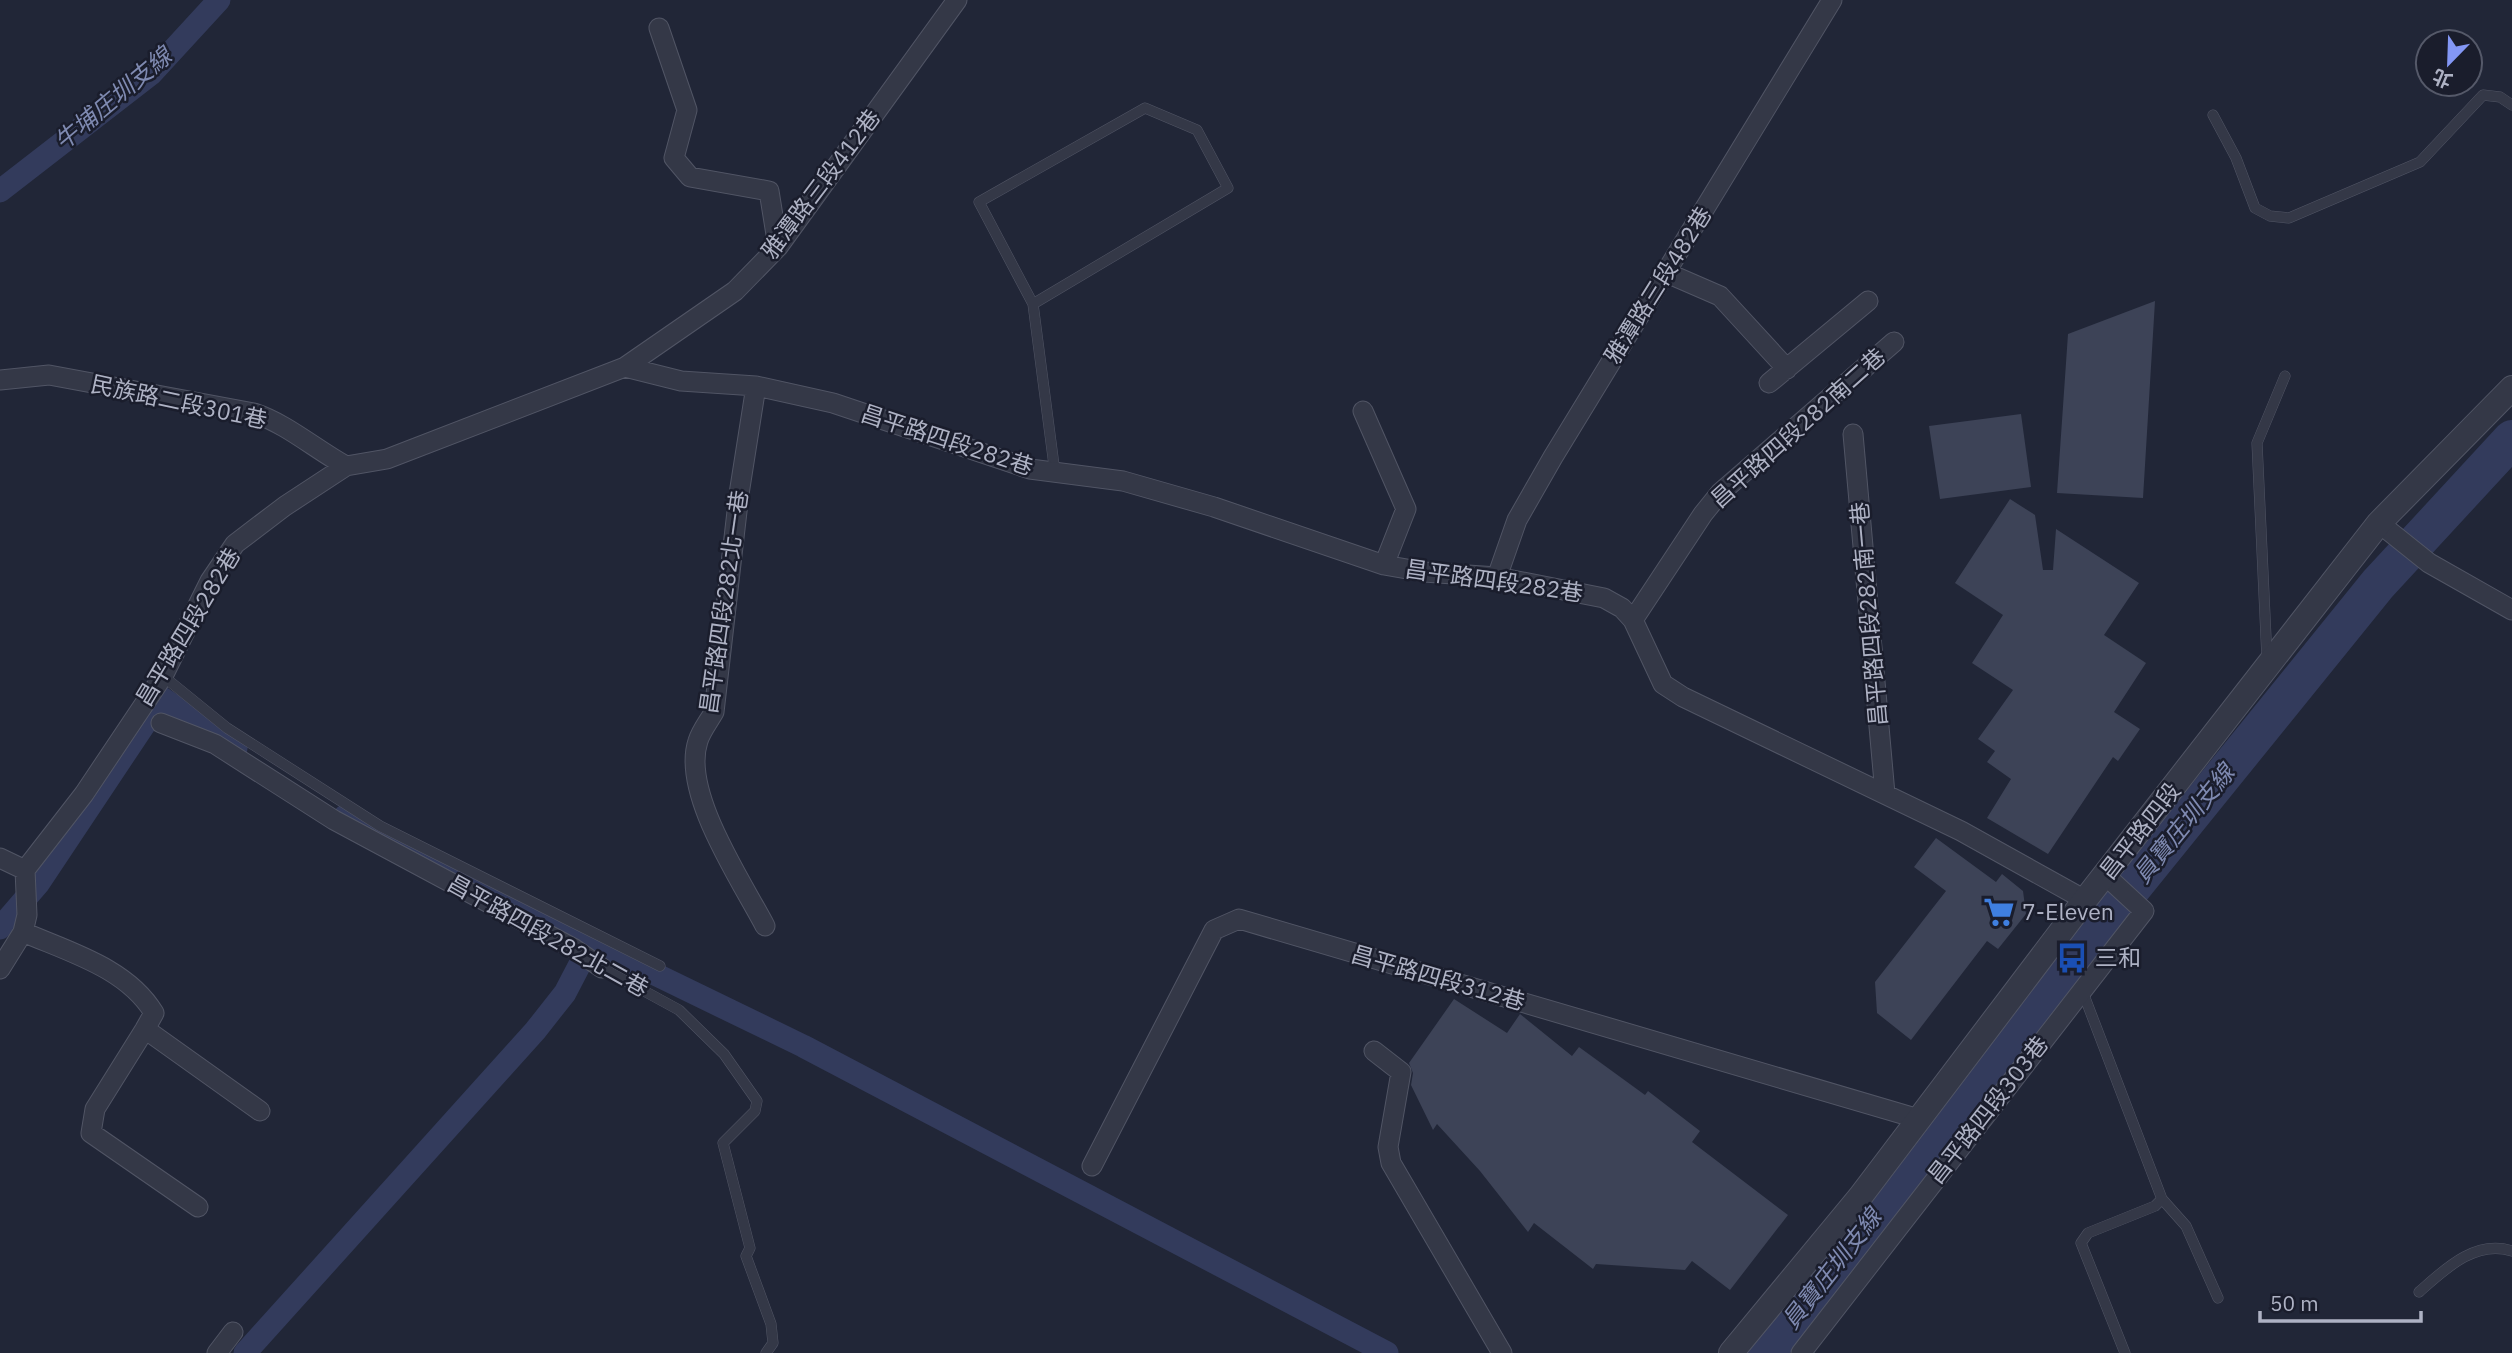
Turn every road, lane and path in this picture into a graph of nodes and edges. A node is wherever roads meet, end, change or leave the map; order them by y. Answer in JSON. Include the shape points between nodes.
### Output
{"nodes":[{"id":1,"x":957,"y":0,"type":"edge"},
{"id":2,"x":1832,"y":0,"type":"edge"},
{"id":3,"x":659,"y":28,"type":"dead end"},
{"id":4,"x":2512,"y":105,"type":"edge"},
{"id":5,"x":2213,"y":115,"type":"dead end"},
{"id":6,"x":778,"y":247,"type":"junction"},
{"id":7,"x":1667,"y":273,"type":"junction"},
{"id":8,"x":1868,"y":301,"type":"dead end"},
{"id":9,"x":1033,"y":303,"type":"junction"},
{"id":10,"x":1894,"y":342,"type":"dead end"},
{"id":11,"x":625,"y":367,"type":"junction"},
{"id":12,"x":1787,"y":369,"type":"junction"},
{"id":13,"x":2285,"y":376,"type":"dead end"},
{"id":14,"x":0,"y":380,"type":"edge"},
{"id":15,"x":1769,"y":383,"type":"dead end"},
{"id":16,"x":756,"y":386,"type":"junction"},
{"id":17,"x":2512,"y":388,"type":"edge"},
{"id":18,"x":1363,"y":411,"type":"dead end"},
{"id":19,"x":1853,"y":435,"type":"dead end"},
{"id":20,"x":346,"y":466,"type":"junction"},
{"id":21,"x":1055,"y":474,"type":"junction"},
{"id":22,"x":2379,"y":523,"type":"junction"},
{"id":23,"x":1384,"y":565,"type":"junction"},
{"id":24,"x":1497,"y":577,"type":"junction"},
{"id":25,"x":2512,"y":610,"type":"edge"},
{"id":26,"x":1633,"y":620,"type":"junction"},
{"id":27,"x":2267,"y":670,"type":"junction"},
{"id":28,"x":163,"y":677,"type":"junction"},
{"id":29,"x":148,"y":717,"type":"junction"},
{"id":30,"x":1885,"y":794,"type":"junction"},
{"id":31,"x":380,"y":826,"type":"junction"},
{"id":32,"x":388,"y":850,"type":"junction"},
{"id":33,"x":0,"y":858,"type":"edge"},
{"id":34,"x":2105,"y":875,"type":"junction"},
{"id":35,"x":24,"y":877,"type":"junction"},
{"id":36,"x":2085,"y":900,"type":"junction"},
{"id":37,"x":25,"y":923,"type":"junction"},
{"id":38,"x":765,"y":926,"type":"dead end"},
{"id":39,"x":660,"y":966,"type":"dead end"},
{"id":40,"x":602,"y":968,"type":"joint"},
{"id":41,"x":0,"y":969,"type":"edge"},
{"id":42,"x":2082,"y":990,"type":"junction"},
{"id":43,"x":145,"y":1029,"type":"junction"},
{"id":44,"x":1374,"y":1051,"type":"dead end"},
{"id":45,"x":260,"y":1111,"type":"dead end"},
{"id":46,"x":1919,"y":1119,"type":"junction"},
{"id":47,"x":1092,"y":1166,"type":"dead end"},
{"id":48,"x":2162,"y":1199,"type":"junction"},
{"id":49,"x":198,"y":1207,"type":"dead end"},
{"id":50,"x":2512,"y":1251,"type":"edge"},
{"id":51,"x":2419,"y":1292,"type":"dead end"},
{"id":52,"x":2218,"y":1298,"type":"dead end"},
{"id":53,"x":233,"y":1332,"type":"dead end"},
{"id":54,"x":217,"y":1353,"type":"edge"},
{"id":55,"x":766,"y":1353,"type":"edge"},
{"id":56,"x":1502,"y":1353,"type":"edge"},
{"id":57,"x":1731,"y":1353,"type":"edge"},
{"id":58,"x":1801,"y":1353,"type":"edge"},
{"id":59,"x":2125,"y":1353,"type":"edge"}],
"edges":[{"from":1,"to":6,"type":"street","name":"雅潭路三段412巷"},
{"from":2,"to":7,"type":"street","name":"雅潭路三段482巷"},
{"from":3,"to":6,"type":"street","via":[[687,110],[674,158],[690,177],[769,191]]},
{"from":4,"to":5,"type":"lane","via":[[2500,97],[2483,95],[2420,162],[2289,218],[2255,208]]},
{"from":6,"to":11,"type":"street","name":"雅潭路三段412巷","via":[[735,291]]},
{"from":7,"to":12,"type":"street","via":[[1720,296]]},
{"from":7,"to":24,"type":"street","name":"雅潭路三段482巷","via":[[1517,520]]},
{"from":8,"to":12,"type":"street"},
{"from":9,"to":9,"type":"lane","via":[[979,202],[1145,108],[1197,130],[1228,188]]},
{"from":9,"to":21,"type":"lane"},
{"from":10,"to":26,"type":"street","name":"昌平路四段282南二巷","via":[[1720,493]]},
{"from":11,"to":16,"type":"street","name":"昌平路四段282巷","via":[[681,381]]},
{"from":11,"to":20,"type":"street","name":"昌平路四段282巷","via":[[387,459]]},
{"from":12,"to":15,"type":"street"},
{"from":13,"to":27,"type":"lane","via":[[2257,443]]},
{"from":14,"to":20,"type":"street","name":"民族路二段301巷","via":[[49,375],[254,413],[275,420]]},
{"from":16,"to":21,"type":"street","name":"昌平路四段282巷","via":[[833,403]]},
{"from":16,"to":38,"type":"street","name":"昌平路四段282北一巷","via":[[738,494],[714,712],[698,742],[695,779],[713,825]]},
{"from":17,"to":22,"type":"street","name":"昌平路四段"},
{"from":18,"to":23,"type":"street","via":[[1406,509]]},
{"from":19,"to":30,"type":"street","name":"昌平路四段282南一巷"},
{"from":20,"to":28,"type":"street","name":"昌平路四段282巷","via":[[235,544],[210,581]]},
{"from":21,"to":23,"type":"street","name":"昌平路四段282巷","via":[[1123,481]]},
{"from":22,"to":25,"type":"street","via":[[2429,563]]},
{"from":22,"to":27,"type":"street","name":"昌平路四段"},
{"from":23,"to":24,"type":"street","name":"昌平路四段282巷"},
{"from":24,"to":26,"type":"street","name":"昌平路四段282巷","via":[[1604,598]]},
{"from":26,"to":30,"type":"street","name":"昌平路四段282巷","via":[[1663,684]]},
{"from":27,"to":34,"type":"street","name":"昌平路四段"},
{"from":28,"to":29,"type":"street","name":"昌平路四段282巷"},
{"from":28,"to":31,"type":"lane","via":[[227,728]]},
{"from":29,"to":32,"type":"street","name":"昌平路四段282北二巷","via":[[215,744]]},
{"from":29,"to":35,"type":"street","name":"昌平路四段282巷"},
{"from":30,"to":36,"type":"street","name":"昌平路四段282巷"},
{"from":31,"to":32,"type":"lane"},
{"from":31,"to":39,"type":"lane"},
{"from":32,"to":40,"type":"street","name":"昌平路四段282北二巷","via":[[573,948]]},
{"from":33,"to":35,"type":"street"},
{"from":34,"to":36,"type":"street","name":"昌平路四段"},
{"from":34,"to":42,"type":"street","name":"昌平路四段303巷","via":[[2144,911]]},
{"from":35,"to":37,"type":"street"},
{"from":36,"to":46,"type":"street","name":"昌平路四段"},
{"from":37,"to":41,"type":"street"},
{"from":37,"to":43,"type":"street","via":[[112,971],[142,994],[154,1013]]},
{"from":40,"to":55,"type":"lane","name":"昌平路四段282北二巷","via":[[679,1010],[724,1054],[757,1101],[755,1111],[723,1143],[750,1248],[746,1256],[771,1324],[773,1343]]},
{"from":42,"to":48,"type":"lane"},
{"from":42,"to":58,"type":"street","name":"昌平路四段303巷"},
{"from":43,"to":45,"type":"street"},
{"from":43,"to":49,"type":"street","via":[[95,1109],[92,1133]]},
{"from":44,"to":56,"type":"street","via":[[1401,1072],[1388,1147],[1391,1163]]},
{"from":46,"to":47,"type":"street","name":"昌平路四段312巷","via":[[1239,919],[1214,930]]},
{"from":46,"to":57,"type":"street","name":"昌平路四段"},
{"from":48,"to":52,"type":"lane","via":[[2186,1226]]},
{"from":48,"to":59,"type":"lane","via":[[2088,1233],[2081,1243]]},
{"from":50,"to":51,"type":"lane","via":[[2501,1248],[2459,1257]]},
{"from":53,"to":54,"type":"street"}]}
